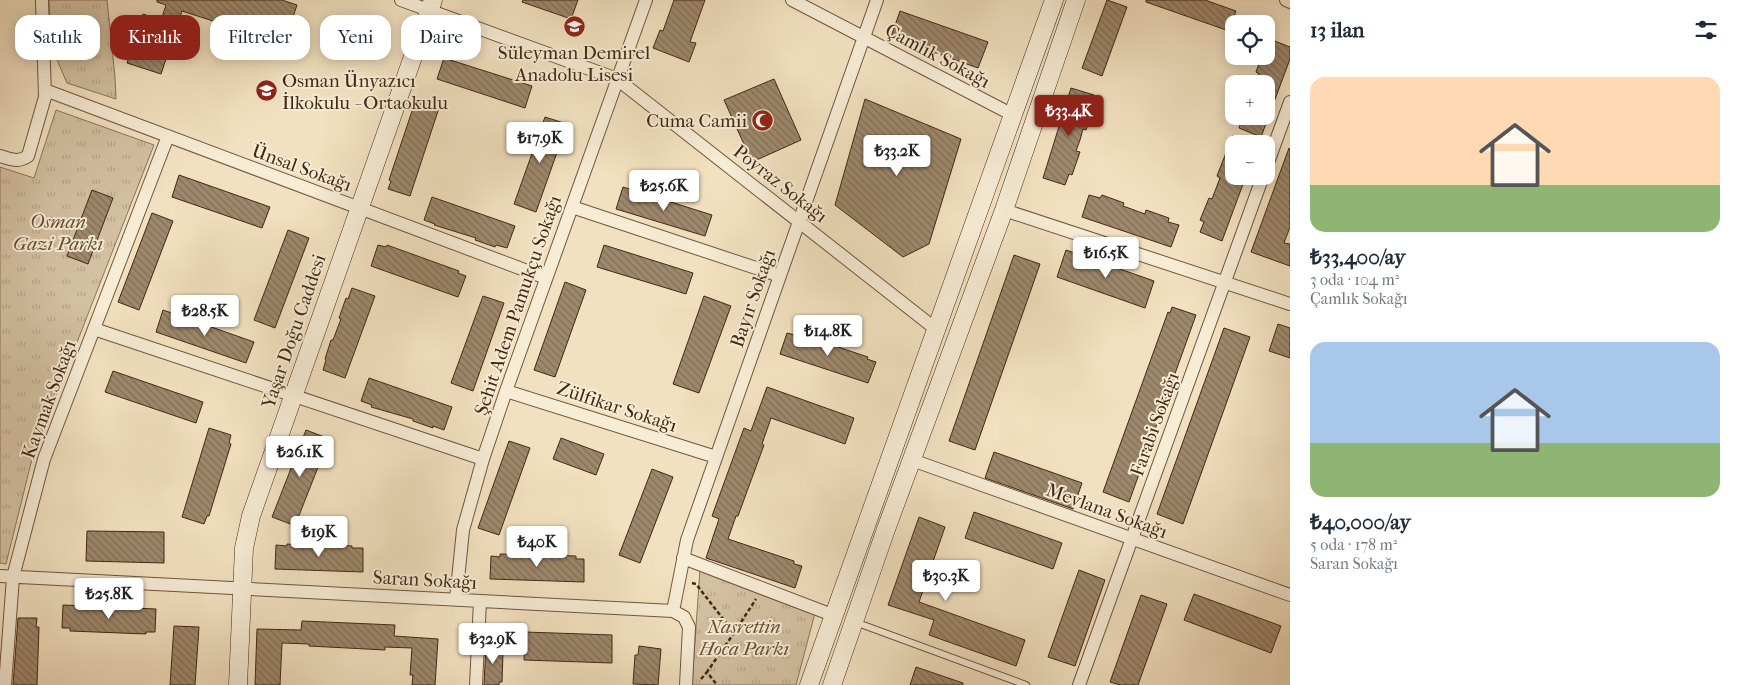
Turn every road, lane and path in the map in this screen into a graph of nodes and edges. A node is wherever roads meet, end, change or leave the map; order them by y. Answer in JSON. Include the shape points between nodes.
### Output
{"nodes":[{"id":1,"x":42,"y":0,"type":"edge"},
{"id":2,"x":401,"y":0,"type":"edge"},
{"id":3,"x":646,"y":0,"type":"edge"},
{"id":4,"x":792,"y":0,"type":"edge"},
{"id":5,"x":877,"y":0,"type":"edge"},
{"id":6,"x":1054,"y":0,"type":"edge"},
{"id":7,"x":1076,"y":0,"type":"edge"},
{"id":8,"x":1286,"y":0,"type":"edge"},
{"id":9,"x":1290,"y":2,"type":"edge"},
{"id":10,"x":431,"y":5,"type":"edge"},
{"id":11,"x":864,"y":37,"type":"junction"},
{"id":12,"x":617,"y":79,"type":"junction"},
{"id":13,"x":44,"y":90,"type":"junction"},
{"id":14,"x":1290,"y":102,"type":"edge"},
{"id":15,"x":1013,"y":116,"type":"junction"},
{"id":16,"x":168,"y":136,"type":"junction"},
{"id":17,"x":1275,"y":143,"type":"edge"},
{"id":18,"x":0,"y":156,"type":"edge"},
{"id":19,"x":1260,"y":185,"type":"edge"},
{"id":20,"x":572,"y":207,"type":"junction"},
{"id":21,"x":359,"y":208,"type":"junction"},
{"id":22,"x":1004,"y":210,"type":"junction"},
{"id":23,"x":799,"y":221,"type":"junction"},
{"id":24,"x":780,"y":276,"type":"junction"},
{"id":25,"x":546,"y":278,"type":"junction"},
{"id":26,"x":1225,"y":283,"type":"junction"},
{"id":27,"x":1290,"y":304,"type":"edge"},
{"id":28,"x":94,"y":329,"type":"junction"},
{"id":29,"x":937,"y":330,"type":"junction"},
{"id":30,"x":506,"y":391,"type":"junction"},
{"id":31,"x":292,"y":394,"type":"junction"},
{"id":32,"x":716,"y":458,"type":"junction"},
{"id":33,"x":483,"y":459,"type":"junction"},
{"id":34,"x":912,"y":460,"type":"junction"},
{"id":35,"x":1132,"y":539,"type":"junction"},
{"id":36,"x":683,"y":558,"type":"junction"},
{"id":37,"x":0,"y":576,"type":"edge"},
{"id":38,"x":13,"y":577,"type":"junction"},
{"id":39,"x":679,"y":578,"type":"junction"},
{"id":40,"x":762,"y":588,"type":"junction"},
{"id":41,"x":242,"y":589,"type":"junction"},
{"id":42,"x":1290,"y":595,"type":"edge"},
{"id":43,"x":456,"y":599,"type":"junction"},
{"id":44,"x":480,"y":601,"type":"junction"},
{"id":45,"x":679,"y":614,"type":"junction"},
{"id":46,"x":835,"y":616,"type":"junction"},
{"id":47,"x":854,"y":622,"type":"junction"},
{"id":48,"x":734,"y":633,"type":"junction"},
{"id":49,"x":706,"y":672,"type":"junction"},
{"id":50,"x":5,"y":685,"type":"edge"},
{"id":51,"x":238,"y":685,"type":"edge"},
{"id":52,"x":476,"y":685,"type":"edge"},
{"id":53,"x":686,"y":685,"type":"edge"},
{"id":54,"x":700,"y":685,"type":"edge"},
{"id":55,"x":717,"y":685,"type":"edge"},
{"id":56,"x":809,"y":685,"type":"edge"},
{"id":57,"x":832,"y":685,"type":"edge"},
{"id":58,"x":1026,"y":685,"type":"edge"},
{"id":59,"x":1079,"y":685,"type":"edge"}],
"edges":[{"from":1,"to":13,"type":"street"},
{"from":2,"to":10,"type":"street","name":"Poyraz Sokağı"},
{"from":3,"to":12,"type":"street","name":"Şehit Adem Pamukçu Sokağı"},
{"from":4,"to":11,"type":"street","name":"Çamlık Sokağı"},
{"from":5,"to":11,"type":"street","name":"Bayır Sokağı"},
{"from":6,"to":15,"type":"main road"},
{"from":7,"to":22,"type":"main road"},
{"from":8,"to":9,"type":"street"},
{"from":10,"to":12,"type":"street","name":"Poyraz Sokağı"},
{"from":10,"to":21,"type":"main road","name":"Yaşar Doğu Caddesi"},
{"from":11,"to":15,"type":"street","name":"Çamlık Sokağı"},
{"from":11,"to":23,"type":"street","name":"Bayır Sokağı"},
{"from":12,"to":20,"type":"street","name":"Şehit Adem Pamukçu Sokağı"},
{"from":12,"to":23,"type":"street","name":"Poyraz Sokağı"},
{"from":13,"to":16,"type":"street","name":"Ünsal Sokağı"},
{"from":13,"to":18,"type":"street","via":[[45,97],[28,156],[15,161]]},
{"from":14,"to":17,"type":"street"},
{"from":15,"to":29,"type":"main road"},
{"from":16,"to":21,"type":"street","name":"Ünsal Sokağı"},
{"from":16,"to":28,"type":"street","name":"Kaymak Sokağı"},
{"from":19,"to":26,"type":"street","name":"Farabi Sokağı"},
{"from":20,"to":24,"type":"street"},
{"from":20,"to":25,"type":"street","name":"Şehit Adem Pamukçu Sokağı"},
{"from":21,"to":25,"type":"street","name":"Ünsal Sokağı"},
{"from":21,"to":31,"type":"main road","name":"Yaşar Doğu Caddesi"},
{"from":22,"to":26,"type":"street"},
{"from":22,"to":34,"type":"main road"},
{"from":23,"to":24,"type":"street","name":"Bayır Sokağı"},
{"from":23,"to":29,"type":"street","name":"Poyraz Sokağı"},
{"from":24,"to":32,"type":"street","name":"Bayır Sokağı"},
{"from":25,"to":30,"type":"street","name":"Şehit Adem Pamukçu Sokağı"},
{"from":26,"to":27,"type":"street"},
{"from":26,"to":35,"type":"street","name":"Farabi Sokağı"},
{"from":28,"to":31,"type":"street"},
{"from":28,"to":38,"type":"street","name":"Kaymak Sokağı","via":[[44,460]]},
{"from":29,"to":46,"type":"main road"},
{"from":30,"to":32,"type":"street","name":"Zülfikar Sokağı"},
{"from":30,"to":33,"type":"street","name":"Şehit Adem Pamukçu Sokağı"},
{"from":31,"to":33,"type":"street"},
{"from":31,"to":41,"type":"main road","name":"Yaşar Doğu Caddesi","via":[[246,532]]},
{"from":32,"to":36,"type":"street","name":"Bayır Sokağı"},
{"from":33,"to":43,"type":"street","name":"Şehit Adem Pamukçu Sokağı","via":[[462,537]]},
{"from":34,"to":35,"type":"street","name":"Mevlana Sokağı"},
{"from":34,"to":47,"type":"main road"},
{"from":35,"to":42,"type":"street","name":"Mevlana Sokağı"},
{"from":35,"to":59,"type":"street","name":"Farabi Sokağı"},
{"from":36,"to":39,"type":"street","name":"Bayır Sokağı"},
{"from":36,"to":40,"type":"street"},
{"from":37,"to":38,"type":"street","name":"Saran Sokağı"},
{"from":38,"to":41,"type":"street","name":"Saran Sokağı"},
{"from":38,"to":50,"type":"street","name":"Kaymak Sokağı"},
{"from":39,"to":45,"type":"street","name":"Bayır Sokağı"},
{"from":39,"to":48,"type":"path","via":[[696,584]]},
{"from":40,"to":46,"type":"street"},
{"from":40,"to":48,"type":"path"},
{"from":41,"to":43,"type":"street","name":"Saran Sokağı"},
{"from":41,"to":51,"type":"main road","name":"Yaşar Doğu Caddesi"},
{"from":43,"to":44,"type":"street","name":"Saran Sokağı"},
{"from":44,"to":45,"type":"street","name":"Saran Sokağı"},
{"from":44,"to":52,"type":"street"},
{"from":45,"to":53,"type":"street","via":[[689,627]]},
{"from":46,"to":56,"type":"main road"},
{"from":47,"to":57,"type":"main road"},
{"from":47,"to":58,"type":"lane"},
{"from":48,"to":49,"type":"path"},
{"from":49,"to":54,"type":"path","via":[[700,679]]},
{"from":49,"to":55,"type":"path"}]}
